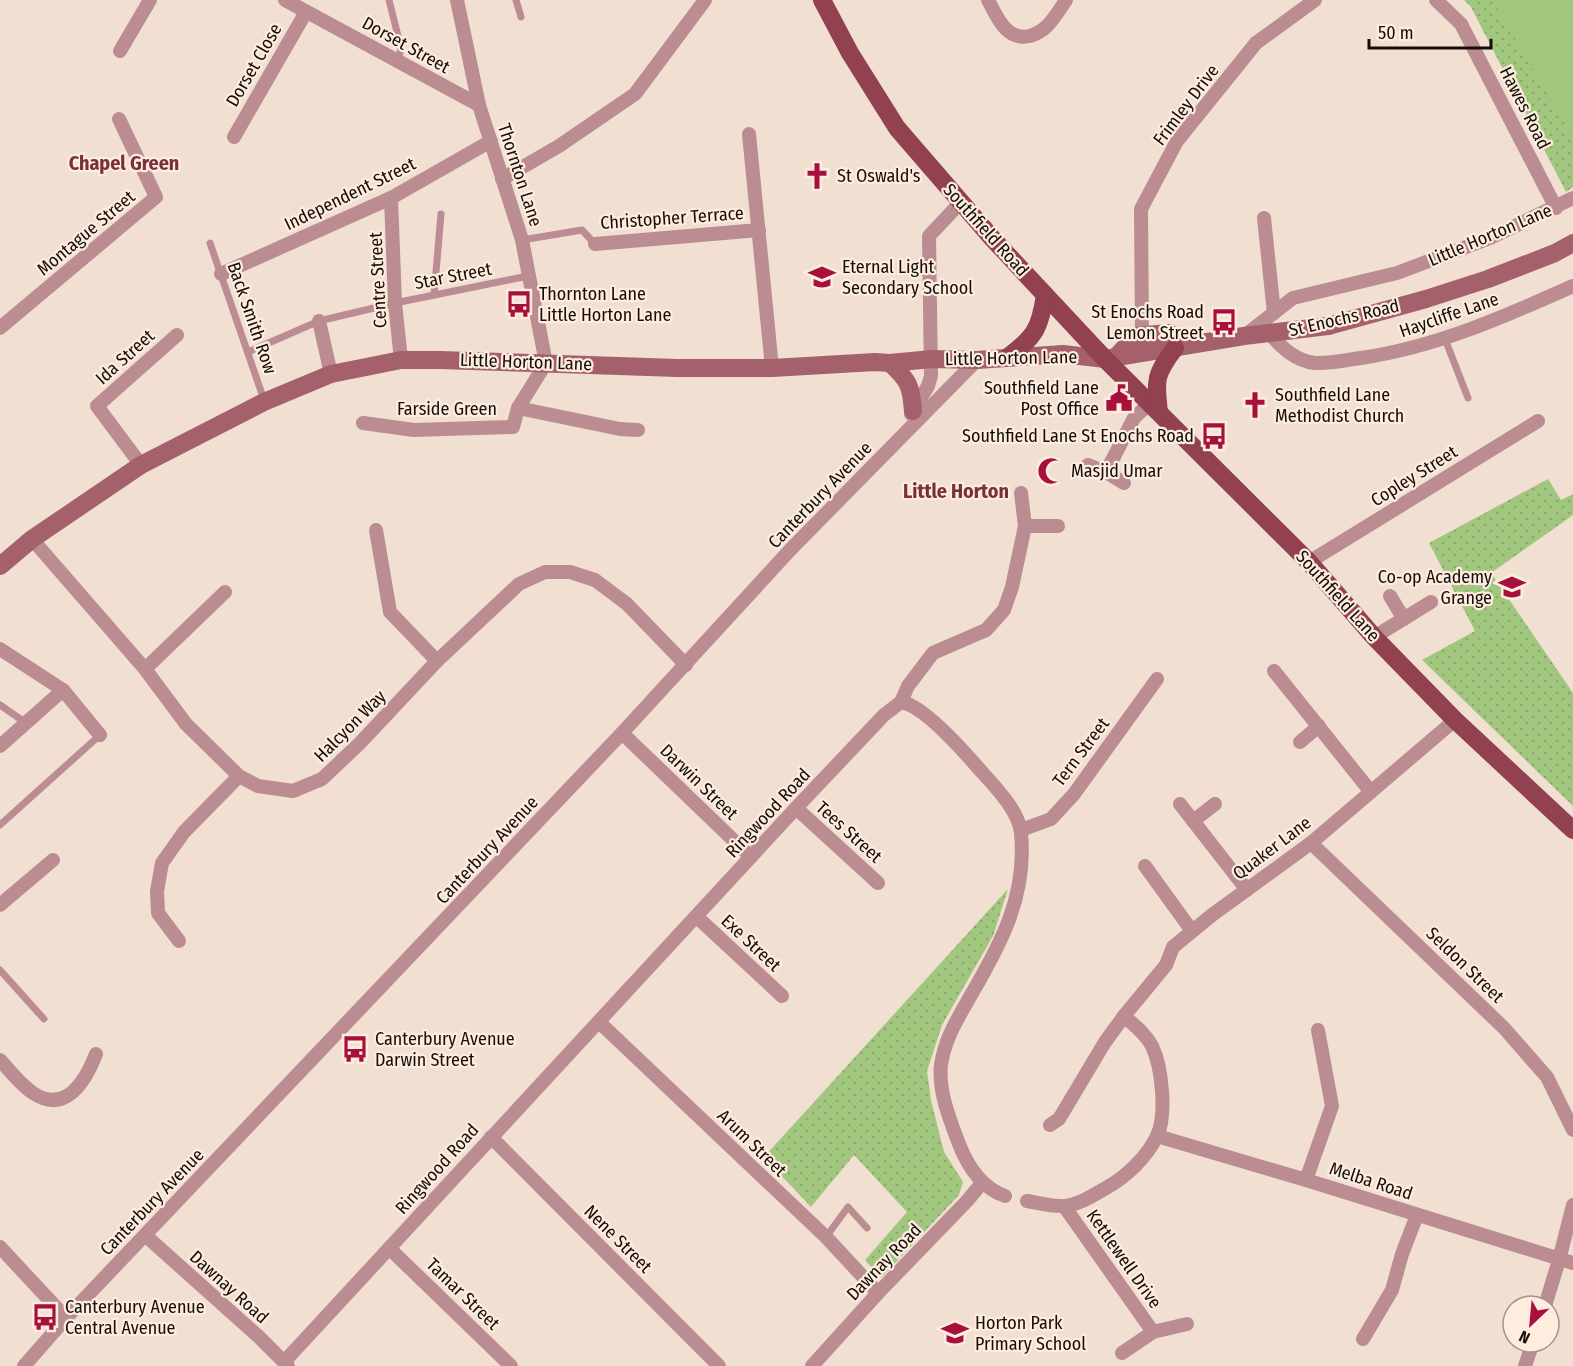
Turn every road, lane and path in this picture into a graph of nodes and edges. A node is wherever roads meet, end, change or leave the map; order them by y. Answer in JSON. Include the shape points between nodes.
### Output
{"nodes":[{"id":1,"x":150,"y":0,"type":"edge"},
{"id":2,"x":285,"y":0,"type":"edge"},
{"id":3,"x":389,"y":0,"type":"edge"},
{"id":4,"x":457,"y":0,"type":"edge"},
{"id":5,"x":516,"y":0,"type":"edge"},
{"id":6,"x":705,"y":0,"type":"edge"},
{"id":7,"x":822,"y":0,"type":"edge"},
{"id":8,"x":988,"y":0,"type":"edge"},
{"id":9,"x":1066,"y":0,"type":"edge"},
{"id":10,"x":1315,"y":0,"type":"edge"},
{"id":11,"x":1436,"y":0,"type":"edge"},
{"id":12,"x":306,"y":12,"type":"junction"},
{"id":13,"x":520,"y":17,"type":"dead end"},
{"id":14,"x":120,"y":51,"type":"dead end"},
{"id":15,"x":398,"y":62,"type":"junction"},
{"id":16,"x":478,"y":105,"type":"junction"},
{"id":17,"x":119,"y":119,"type":"dead end"},
{"id":18,"x":749,"y":134,"type":"dead end"},
{"id":19,"x":234,"y":137,"type":"dead end"},
{"id":20,"x":491,"y":141,"type":"junction"},
{"id":21,"x":502,"y":179,"type":"junction"},
{"id":22,"x":392,"y":198,"type":"junction"},
{"id":23,"x":1573,"y":198,"type":"edge"},
{"id":24,"x":960,"y":203,"type":"junction"},
{"id":25,"x":1556,"y":208,"type":"junction"},
{"id":26,"x":441,"y":214,"type":"dead end"},
{"id":27,"x":1264,"y":218,"type":"dead end"},
{"id":28,"x":759,"y":230,"type":"junction"},
{"id":29,"x":522,"y":240,"type":"junction"},
{"id":30,"x":210,"y":243,"type":"dead end"},
{"id":31,"x":1573,"y":243,"type":"edge"},
{"id":32,"x":595,"y":244,"type":"joint"},
{"id":33,"x":221,"y":274,"type":"junction"},
{"id":34,"x":528,"y":276,"type":"junction"},
{"id":35,"x":1573,"y":286,"type":"edge"},
{"id":36,"x":1046,"y":295,"type":"junction"},
{"id":37,"x":434,"y":296,"type":"junction"},
{"id":38,"x":395,"y":303,"type":"junction"},
{"id":39,"x":1274,"y":313,"type":"junction"},
{"id":40,"x":319,"y":321,"type":"junction"},
{"id":41,"x":0,"y":328,"type":"edge"},
{"id":42,"x":177,"y":334,"type":"dead end"},
{"id":43,"x":1270,"y":334,"type":"junction"},
{"id":44,"x":1142,"y":335,"type":"junction"},
{"id":45,"x":1244,"y":336,"type":"junction"},
{"id":46,"x":1445,"y":339,"type":"junction"},
{"id":47,"x":1182,"y":346,"type":"junction"},
{"id":48,"x":248,"y":352,"type":"junction"},
{"id":49,"x":1008,"y":357,"type":"junction"},
{"id":50,"x":1111,"y":358,"type":"junction"},
{"id":51,"x":932,"y":359,"type":"junction"},
{"id":52,"x":401,"y":360,"type":"junction"},
{"id":53,"x":977,"y":360,"type":"junction"},
{"id":54,"x":546,"y":363,"type":"junction"},
{"id":55,"x":890,"y":363,"type":"junction"},
{"id":56,"x":772,"y":368,"type":"junction"},
{"id":57,"x":331,"y":374,"type":"junction"},
{"id":58,"x":1468,"y":398,"type":"dead end"},
{"id":59,"x":264,"y":402,"type":"junction"},
{"id":60,"x":1155,"y":407,"type":"junction"},
{"id":61,"x":518,"y":408,"type":"junction"},
{"id":62,"x":913,"y":411,"type":"junction"},
{"id":63,"x":1538,"y":422,"type":"dead end"},
{"id":64,"x":363,"y":423,"type":"dead end"},
{"id":65,"x":638,"y":430,"type":"dead end"},
{"id":66,"x":894,"y":444,"type":"junction"},
{"id":67,"x":141,"y":465,"type":"junction"},
{"id":68,"x":1088,"y":465,"type":"dead end"},
{"id":69,"x":1106,"y":472,"type":"junction"},
{"id":70,"x":1124,"y":483,"type":"dead end"},
{"id":71,"x":1021,"y":493,"type":"dead end"},
{"id":72,"x":1025,"y":526,"type":"junction"},
{"id":73,"x":1058,"y":526,"type":"dead end"},
{"id":74,"x":376,"y":530,"type":"dead end"},
{"id":75,"x":32,"y":539,"type":"junction"},
{"id":76,"x":1309,"y":562,"type":"junction"},
{"id":77,"x":0,"y":566,"type":"edge"},
{"id":78,"x":225,"y":592,"type":"dead end"},
{"id":79,"x":1390,"y":596,"type":"dead end"},
{"id":80,"x":1431,"y":602,"type":"dead end"},
{"id":81,"x":1404,"y":619,"type":"junction"},
{"id":82,"x":1374,"y":637,"type":"junction"},
{"id":83,"x":0,"y":649,"type":"edge"},
{"id":84,"x":437,"y":661,"type":"junction"},
{"id":85,"x":686,"y":665,"type":"junction"},
{"id":86,"x":145,"y":669,"type":"junction"},
{"id":87,"x":1274,"y":671,"type":"dead end"},
{"id":88,"x":1157,"y":679,"type":"dead end"},
{"id":89,"x":63,"y":690,"type":"junction"},
{"id":90,"x":901,"y":702,"type":"junction"},
{"id":91,"x":0,"y":705,"type":"edge"},
{"id":92,"x":1455,"y":720,"type":"junction"},
{"id":93,"x":26,"y":723,"type":"junction"},
{"id":94,"x":1319,"y":726,"type":"junction"},
{"id":95,"x":622,"y":733,"type":"junction"},
{"id":96,"x":100,"y":735,"type":"joint"},
{"id":97,"x":1300,"y":742,"type":"dead end"},
{"id":98,"x":0,"y":746,"type":"edge"},
{"id":99,"x":239,"y":776,"type":"junction"},
{"id":100,"x":1371,"y":792,"type":"junction"},
{"id":101,"x":1180,"y":804,"type":"dead end"},
{"id":102,"x":1215,"y":804,"type":"dead end"},
{"id":103,"x":796,"y":808,"type":"junction"},
{"id":104,"x":1193,"y":821,"type":"junction"},
{"id":105,"x":0,"y":825,"type":"edge"},
{"id":106,"x":1573,"y":830,"type":"edge"},
{"id":107,"x":1021,"y":831,"type":"junction"},
{"id":108,"x":1311,"y":843,"type":"junction"},
{"id":109,"x":751,"y":857,"type":"junction"},
{"id":110,"x":53,"y":860,"type":"dead end"},
{"id":111,"x":1145,"y":866,"type":"dead end"},
{"id":112,"x":879,"y":883,"type":"dead end"},
{"id":113,"x":1247,"y":890,"type":"junction"},
{"id":114,"x":0,"y":905,"type":"edge"},
{"id":115,"x":697,"y":917,"type":"junction"},
{"id":116,"x":1191,"y":931,"type":"junction"},
{"id":117,"x":179,"y":941,"type":"dead end"},
{"id":118,"x":0,"y":970,"type":"edge"},
{"id":119,"x":782,"y":996,"type":"dead end"},
{"id":120,"x":1124,"y":1016,"type":"junction"},
{"id":121,"x":44,"y":1019,"type":"dead end"},
{"id":122,"x":599,"y":1022,"type":"junction"},
{"id":123,"x":1318,"y":1030,"type":"dead end"},
{"id":124,"x":96,"y":1054,"type":"dead end"},
{"id":125,"x":0,"y":1060,"type":"edge"},
{"id":126,"x":1050,"y":1125,"type":"dead end"},
{"id":127,"x":1573,"y":1130,"type":"edge"},
{"id":128,"x":1157,"y":1136,"type":"junction"},
{"id":129,"x":491,"y":1137,"type":"junction"},
{"id":130,"x":1306,"y":1180,"type":"junction"},
{"id":131,"x":982,"y":1183,"type":"junction"},
{"id":132,"x":1005,"y":1196,"type":"dead end"},
{"id":133,"x":1027,"y":1202,"type":"dead end"},
{"id":134,"x":1573,"y":1205,"type":"edge"},
{"id":135,"x":1064,"y":1206,"type":"junction"},
{"id":136,"x":1418,"y":1215,"type":"junction"},
{"id":137,"x":867,"y":1228,"type":"dead end"},
{"id":138,"x":146,"y":1236,"type":"junction"},
{"id":139,"x":826,"y":1237,"type":"junction"},
{"id":140,"x":0,"y":1247,"type":"edge"},
{"id":141,"x":389,"y":1248,"type":"junction"},
{"id":142,"x":1566,"y":1262,"type":"edge"},
{"id":143,"x":878,"y":1293,"type":"junction"},
{"id":144,"x":1551,"y":1294,"type":"edge"},
{"id":145,"x":66,"y":1318,"type":"junction"},
{"id":146,"x":1187,"y":1324,"type":"dead end"},
{"id":147,"x":1153,"y":1332,"type":"junction"},
{"id":148,"x":1363,"y":1339,"type":"dead end"},
{"id":149,"x":1122,"y":1353,"type":"dead end"},
{"id":150,"x":286,"y":1364,"type":"edge"},
{"id":151,"x":24,"y":1366,"type":"edge"},
{"id":152,"x":511,"y":1366,"type":"edge"},
{"id":153,"x":719,"y":1366,"type":"edge"},
{"id":154,"x":812,"y":1366,"type":"edge"}],
"edges":[{"from":1,"to":14,"type":"street"},
{"from":2,"to":12,"type":"street","name":"Dorset Street"},
{"from":3,"to":15,"type":"lane","via":[[401,48]]},
{"from":4,"to":16,"type":"street","name":"Thornton Lane"},
{"from":5,"to":13,"type":"lane"},
{"from":6,"to":21,"type":"street","via":[[635,94],[560,146]]},
{"from":7,"to":24,"type":"main road","name":"Southfield Road","via":[[897,128]]},
{"from":8,"to":9,"type":"street","via":[[1004,28],[1026,37],[1047,26]]},
{"from":10,"to":44,"type":"street","name":"Frimley Drive","via":[[1256,43],[1177,141],[1142,209]]},
{"from":11,"to":25,"type":"street","name":"Hawes Road","via":[[1461,24]]},
{"from":12,"to":15,"type":"street","name":"Dorset Street"},
{"from":12,"to":19,"type":"street","name":"Dorset Close"},
{"from":15,"to":16,"type":"street","name":"Dorset Street"},
{"from":16,"to":20,"type":"street","name":"Thornton Lane"},
{"from":17,"to":41,"type":"street","name":"Montague Street","via":[[156,197]]},
{"from":18,"to":28,"type":"street"},
{"from":20,"to":21,"type":"street","name":"Thornton Lane"},
{"from":20,"to":22,"type":"street","name":"Independent Street"},
{"from":21,"to":29,"type":"street","name":"Thornton Lane"},
{"from":22,"to":33,"type":"street","name":"Independent Street"},
{"from":22,"to":38,"type":"street","name":"Centre Street"},
{"from":23,"to":25,"type":"street","name":"Little Horton Lane"},
{"from":24,"to":36,"type":"main road","name":"Southfield Road"},
{"from":24,"to":51,"type":"street","via":[[929,236]]},
{"from":25,"to":39,"type":"street","name":"Little Horton Lane","via":[[1396,273],[1293,297]]},
{"from":26,"to":37,"type":"lane"},
{"from":27,"to":39,"type":"street"},
{"from":28,"to":32,"type":"street","name":"Christopher Terrace"},
{"from":28,"to":56,"type":"street"},
{"from":29,"to":32,"type":"lane","name":"Christopher Terrace","via":[[582,230]]},
{"from":29,"to":34,"type":"street","name":"Thornton Lane"},
{"from":30,"to":33,"type":"lane","name":"Back Smith Row"},
{"from":31,"to":43,"type":"street","name":"St Enochs Road","via":[[1488,279],[1426,299],[1328,326]]},
{"from":33,"to":48,"type":"lane","name":"Back Smith Row"},
{"from":34,"to":37,"type":"lane","name":"Star Street"},
{"from":34,"to":54,"type":"street","name":"Thornton Lane"},
{"from":35,"to":46,"type":"street","name":"Haycliffe Lane"},
{"from":36,"to":49,"type":"main road","via":[[1035,331]]},
{"from":36,"to":50,"type":"main road","name":"Southfield Road"},
{"from":37,"to":38,"type":"lane","name":"Star Street"},
{"from":38,"to":40,"type":"lane","name":"Star Street"},
{"from":38,"to":52,"type":"street","name":"Centre Street"},
{"from":39,"to":45,"type":"street","name":"Little Horton Lane"},
{"from":40,"to":48,"type":"lane","name":"Star Street"},
{"from":40,"to":57,"type":"street"},
{"from":42,"to":67,"type":"street","name":"Ida Street","via":[[97,406]]},
{"from":43,"to":45,"type":"street","name":"St Enochs Road"},
{"from":43,"to":46,"type":"street","name":"Haycliffe Lane","via":[[1296,358],[1314,363],[1393,354]]},
{"from":44,"to":47,"type":"street","via":[[1169,333]]},
{"from":44,"to":50,"type":"street","via":[[1135,336]]},
{"from":45,"to":47,"type":"street","name":"St Enochs Road"},
{"from":46,"to":58,"type":"lane"},
{"from":47,"to":50,"type":"street","name":"St Enochs Road"},
{"from":47,"to":60,"type":"main road","via":[[1163,364],[1158,375]]},
{"from":48,"to":59,"type":"lane","name":"Back Smith Row"},
{"from":49,"to":50,"type":"street","name":"Little Horton Lane","via":[[1063,354]]},
{"from":49,"to":53,"type":"street","name":"Little Horton Lane"},
{"from":50,"to":60,"type":"main road","name":"Southfield Lane"},
{"from":51,"to":53,"type":"street","name":"Little Horton Lane"},
{"from":51,"to":55,"type":"street","name":"Little Horton Lane"},
{"from":51,"to":62,"type":"street","via":[[928,386]]},
{"from":52,"to":54,"type":"street","name":"Little Horton Lane"},
{"from":52,"to":57,"type":"street","name":"Little Horton Lane"},
{"from":53,"to":66,"type":"street","name":"Canterbury Avenue"},
{"from":54,"to":56,"type":"street","name":"Little Horton Lane"},
{"from":54,"to":61,"type":"street","name":"Farside Green"},
{"from":55,"to":56,"type":"street","name":"Little Horton Lane"},
{"from":55,"to":62,"type":"street","via":[[911,389]]},
{"from":57,"to":59,"type":"street","name":"Little Horton Lane"},
{"from":59,"to":67,"type":"street","name":"Little Horton Lane"},
{"from":60,"to":69,"type":"street","via":[[1134,418]]},
{"from":60,"to":76,"type":"main road","name":"Southfield Lane"},
{"from":61,"to":64,"type":"street","name":"Farside Green","via":[[513,427],[414,430]]},
{"from":61,"to":65,"type":"street","name":"Farside Green"},
{"from":62,"to":66,"type":"street"},
{"from":63,"to":76,"type":"street","name":"Copley Street"},
{"from":66,"to":85,"type":"street","name":"Canterbury Avenue","via":[[790,550]]},
{"from":67,"to":75,"type":"street","name":"Little Horton Lane"},
{"from":68,"to":69,"type":"street"},
{"from":69,"to":70,"type":"street"},
{"from":71,"to":72,"type":"street"},
{"from":72,"to":73,"type":"street"},
{"from":72,"to":90,"type":"street","via":[[1004,610],[986,630],[933,653]]},
{"from":74,"to":84,"type":"street","via":[[390,612]]},
{"from":75,"to":77,"type":"street","name":"Little Horton Lane"},
{"from":75,"to":86,"type":"street","name":"Halcyon Way"},
{"from":76,"to":82,"type":"main road","name":"Southfield Lane"},
{"from":78,"to":86,"type":"street"},
{"from":79,"to":81,"type":"street"},
{"from":80,"to":81,"type":"street"},
{"from":81,"to":82,"type":"street"},
{"from":82,"to":92,"type":"main road","name":"Southfield Lane"},
{"from":83,"to":89,"type":"street"},
{"from":84,"to":85,"type":"street","name":"Halcyon Way","via":[[519,584],[545,572],[570,572],[596,580],[627,604]]},
{"from":84,"to":99,"type":"street","name":"Halcyon Way","via":[[322,779],[293,791],[258,786]]},
{"from":85,"to":95,"type":"street","name":"Canterbury Avenue"},
{"from":86,"to":99,"type":"street","name":"Halcyon Way","via":[[186,724]]},
{"from":87,"to":94,"type":"street"},
{"from":88,"to":107,"type":"street","name":"Tern Street","via":[[1074,794],[1051,819]]},
{"from":89,"to":93,"type":"street"},
{"from":89,"to":96,"type":"street"},
{"from":90,"to":103,"type":"street","name":"Ringwood Road"},
{"from":90,"to":107,"type":"street","via":[[912,703],[958,744],[1011,807]]},
{"from":91,"to":93,"type":"lane"},
{"from":92,"to":100,"type":"street","name":"Quaker Lane"},
{"from":92,"to":106,"type":"main road","name":"Southfield Lane"},
{"from":93,"to":98,"type":"street"},
{"from":94,"to":97,"type":"street"},
{"from":94,"to":100,"type":"street"},
{"from":95,"to":109,"type":"street","name":"Darwin Street"},
{"from":95,"to":138,"type":"street","name":"Canterbury Avenue"},
{"from":96,"to":105,"type":"lane"},
{"from":99,"to":117,"type":"street","via":[[184,832],[162,863],[158,913]]},
{"from":100,"to":108,"type":"street","name":"Quaker Lane"},
{"from":101,"to":104,"type":"street"},
{"from":102,"to":104,"type":"street"},
{"from":103,"to":109,"type":"street","name":"Ringwood Road"},
{"from":103,"to":112,"type":"street","name":"Tees Street"},
{"from":104,"to":113,"type":"street"},
{"from":107,"to":131,"type":"street","via":[[1020,887],[1004,935],[949,1032],[941,1066],[951,1124],[963,1156]]},
{"from":108,"to":113,"type":"street","name":"Quaker Lane"},
{"from":108,"to":127,"type":"street","name":"Seldon Street","via":[[1504,1028],[1547,1077]]},
{"from":109,"to":115,"type":"street","name":"Ringwood Road"},
{"from":110,"to":114,"type":"street"},
{"from":111,"to":116,"type":"street"},
{"from":113,"to":116,"type":"street","name":"Quaker Lane"},
{"from":115,"to":119,"type":"street","name":"Exe Street"},
{"from":115,"to":122,"type":"street","name":"Ringwood Road"},
{"from":116,"to":120,"type":"street","name":"Quaker Lane","via":[[1173,947],[1166,965]]},
{"from":118,"to":121,"type":"lane"},
{"from":120,"to":126,"type":"street","name":"Quaker Lane","via":[[1059,1119]]},
{"from":120,"to":128,"type":"street","via":[[1152,1046],[1161,1076],[1162,1112]]},
{"from":122,"to":129,"type":"street","name":"Ringwood Road"},
{"from":122,"to":139,"type":"street","name":"Arum Street"},
{"from":123,"to":130,"type":"street","via":[[1332,1106]]},
{"from":124,"to":125,"type":"street","via":[[78,1089],[68,1097],[50,1100],[33,1094]]},
{"from":128,"to":130,"type":"street","name":"Melba Road"},
{"from":128,"to":135,"type":"street","via":[[1134,1168],[1118,1181]]},
{"from":129,"to":141,"type":"street","name":"Ringwood Road"},
{"from":129,"to":153,"type":"street","name":"Nene Street"},
{"from":130,"to":136,"type":"street","name":"Melba Road"},
{"from":131,"to":132,"type":"street"},
{"from":131,"to":143,"type":"street","name":"Dawnay Road"},
{"from":133,"to":135,"type":"street"},
{"from":134,"to":142,"type":"street"},
{"from":135,"to":147,"type":"street","name":"Kettlewell Drive"},
{"from":136,"to":142,"type":"street","name":"Melba Road"},
{"from":136,"to":148,"type":"street","via":[[1392,1290]]},
{"from":137,"to":139,"type":"lane","via":[[848,1207]]},
{"from":138,"to":145,"type":"street","name":"Canterbury Avenue"},
{"from":138,"to":150,"type":"street","name":"Dawnay Road"},
{"from":139,"to":143,"type":"street","name":"Arum Street"},
{"from":140,"to":145,"type":"street"},
{"from":141,"to":150,"type":"street","name":"Ringwood Road"},
{"from":141,"to":152,"type":"street","name":"Tamar Street"},
{"from":142,"to":144,"type":"street"},
{"from":143,"to":154,"type":"street","name":"Dawnay Road"},
{"from":145,"to":151,"type":"street","name":"Canterbury Avenue"},
{"from":146,"to":147,"type":"street","name":"Kettlewell Drive"},
{"from":147,"to":149,"type":"street","name":"Kettlewell Drive"}]}
